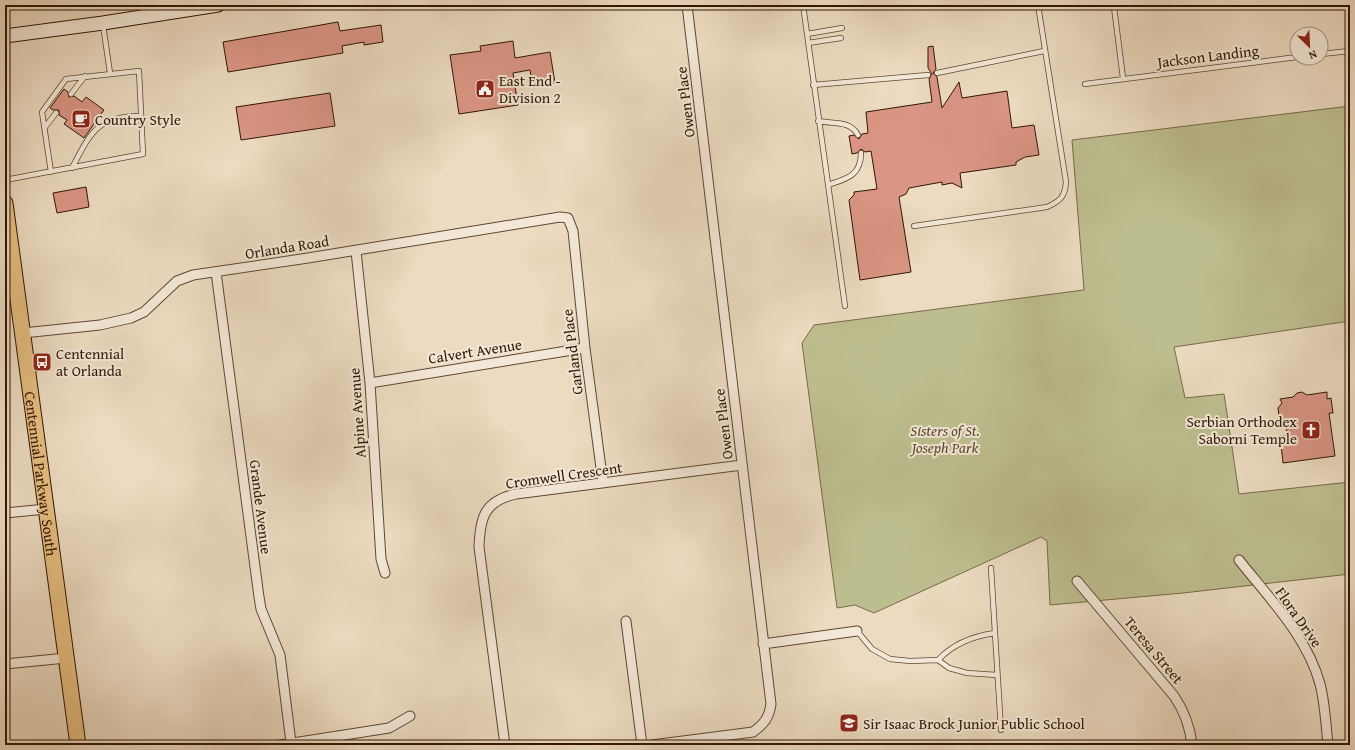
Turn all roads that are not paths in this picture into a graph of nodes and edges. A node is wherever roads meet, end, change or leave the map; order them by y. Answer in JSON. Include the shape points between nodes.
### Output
{"nodes":[{"id":1,"x":218,"y":5,"type":"edge"},
{"id":2,"x":688,"y":5,"type":"edge"},
{"id":3,"x":803,"y":5,"type":"edge"},
{"id":4,"x":1038,"y":5,"type":"edge"},
{"id":5,"x":1114,"y":7,"type":"dead end"},
{"id":6,"x":144,"y":11,"type":"edge"},
{"id":7,"x":103,"y":23,"type":"junction"},
{"id":8,"x":842,"y":28,"type":"dead end"},
{"id":9,"x":807,"y":34,"type":"junction"},
{"id":10,"x":5,"y":36,"type":"edge"},
{"id":11,"x":841,"y":38,"type":"dead end"},
{"id":12,"x":808,"y":43,"type":"junction"},
{"id":13,"x":1044,"y":51,"type":"junction"},
{"id":14,"x":1350,"y":51,"type":"edge"},
{"id":15,"x":1329,"y":53,"type":"edge"},
{"id":16,"x":1289,"y":58,"type":"edge"},
{"id":17,"x":110,"y":73,"type":"junction"},
{"id":18,"x":937,"y":73,"type":"dead end"},
{"id":19,"x":928,"y":75,"type":"dead end"},
{"id":20,"x":85,"y":76,"type":"junction"},
{"id":21,"x":1123,"y":78,"type":"junction"},
{"id":22,"x":1085,"y":84,"type":"dead end"},
{"id":23,"x":813,"y":85,"type":"junction"},
{"id":24,"x":71,"y":94,"type":"dead end"},
{"id":25,"x":56,"y":113,"type":"dead end"},
{"id":26,"x":141,"y":116,"type":"junction"},
{"id":27,"x":818,"y":121,"type":"junction"},
{"id":28,"x":45,"y":126,"type":"junction"},
{"id":29,"x":858,"y":135,"type":"dead end"},
{"id":30,"x":861,"y":153,"type":"dead end"},
{"id":31,"x":72,"y":168,"type":"junction"},
{"id":32,"x":51,"y":172,"type":"junction"},
{"id":33,"x":5,"y":180,"type":"edge"},
{"id":34,"x":828,"y":185,"type":"junction"},
{"id":35,"x":5,"y":203,"type":"edge"},
{"id":36,"x":568,"y":218,"type":"joint"},
{"id":37,"x":914,"y":226,"type":"dead end"},
{"id":38,"x":356,"y":251,"type":"junction"},
{"id":39,"x":216,"y":272,"type":"junction"},
{"id":40,"x":844,"y":306,"type":"dead end"},
{"id":41,"x":23,"y":333,"type":"junction"},
{"id":42,"x":585,"y":348,"type":"junction"},
{"id":43,"x":370,"y":383,"type":"junction"},
{"id":44,"x":742,"y":465,"type":"junction"},
{"id":45,"x":603,"y":482,"type":"junction"},
{"id":46,"x":46,"y":509,"type":"junction"},
{"id":47,"x":5,"y":514,"type":"edge"},
{"id":48,"x":1239,"y":560,"type":"dead end"},
{"id":49,"x":991,"y":568,"type":"dead end"},
{"id":50,"x":385,"y":573,"type":"dead end"},
{"id":51,"x":1077,"y":581,"type":"dead end"},
{"id":52,"x":626,"y":621,"type":"dead end"},
{"id":53,"x":857,"y":631,"type":"joint"},
{"id":54,"x":994,"y":633,"type":"junction"},
{"id":55,"x":763,"y":644,"type":"junction"},
{"id":56,"x":66,"y":658,"type":"junction"},
{"id":57,"x":938,"y":660,"type":"junction"},
{"id":58,"x":5,"y":664,"type":"edge"},
{"id":59,"x":997,"y":675,"type":"junction"},
{"id":60,"x":410,"y":716,"type":"dead end"},
{"id":61,"x":1001,"y":730,"type":"dead end"},
{"id":62,"x":291,"y":743,"type":"junction"},
{"id":63,"x":78,"y":745,"type":"edge"},
{"id":64,"x":280,"y":745,"type":"edge"},
{"id":65,"x":505,"y":745,"type":"edge"},
{"id":66,"x":642,"y":745,"type":"edge"},
{"id":67,"x":652,"y":745,"type":"edge"},
{"id":68,"x":1192,"y":745,"type":"edge"},
{"id":69,"x":1328,"y":745,"type":"edge"}],
"edges":[{"from":1,"to":6,"type":"main road"},
{"from":2,"to":44,"type":"street","name":"Owen Place"},
{"from":3,"to":9,"type":"lane"},
{"from":4,"to":13,"type":"lane"},
{"from":5,"to":21,"type":"lane"},
{"from":6,"to":7,"type":"main road"},
{"from":7,"to":10,"type":"main road"},
{"from":7,"to":17,"type":"lane"},
{"from":8,"to":9,"type":"lane"},
{"from":9,"to":12,"type":"lane"},
{"from":11,"to":12,"type":"lane"},
{"from":12,"to":23,"type":"lane"},
{"from":13,"to":18,"type":"lane"},
{"from":13,"to":37,"type":"lane","via":[[1066,182],[1062,199],[1047,207]]},
{"from":14,"to":15,"type":"lane"},
{"from":16,"to":21,"type":"lane","name":"Jackson Landing"},
{"from":17,"to":20,"type":"lane"},
{"from":17,"to":26,"type":"lane","via":[[139,71]]},
{"from":19,"to":23,"type":"lane"},
{"from":20,"to":24,"type":"lane"},
{"from":20,"to":28,"type":"lane","via":[[66,79],[42,112]]},
{"from":21,"to":22,"type":"lane","name":"Jackson Landing"},
{"from":23,"to":27,"type":"lane"},
{"from":25,"to":28,"type":"lane"},
{"from":26,"to":31,"type":"lane","via":[[111,118],[104,122],[90,138]]},
{"from":26,"to":31,"type":"lane","via":[[143,154]]},
{"from":27,"to":29,"type":"lane","via":[[843,123],[855,128]]},
{"from":27,"to":34,"type":"lane"},
{"from":28,"to":32,"type":"lane"},
{"from":30,"to":34,"type":"lane","via":[[858,170],[848,178]]},
{"from":31,"to":32,"type":"lane"},
{"from":32,"to":33,"type":"lane"},
{"from":34,"to":40,"type":"lane"},
{"from":35,"to":41,"type":"main road","name":"Centennial Parkway South"},
{"from":36,"to":38,"type":"street","name":"Orlanda Road","via":[[555,217]]},
{"from":36,"to":42,"type":"street","name":"Garland Place","via":[[573,231]]},
{"from":38,"to":39,"type":"street","name":"Orlanda Road"},
{"from":38,"to":43,"type":"street","name":"Alpine Avenue"},
{"from":39,"to":41,"type":"street","name":"Orlanda Road","via":[[193,275],[178,281],[144,312],[131,318],[100,325]]},
{"from":39,"to":62,"type":"street","name":"Grande Avenue","via":[[259,597],[280,655]]},
{"from":41,"to":46,"type":"main road","name":"Centennial Parkway South"},
{"from":42,"to":43,"type":"street","name":"Calvert Avenue"},
{"from":42,"to":45,"type":"street","name":"Garland Place"},
{"from":43,"to":50,"type":"street","name":"Alpine Avenue","via":[[381,559]]},
{"from":44,"to":45,"type":"street","name":"Cromwell Crescent"},
{"from":44,"to":55,"type":"street","name":"Owen Place"},
{"from":45,"to":65,"type":"street","name":"Cromwell Crescent","via":[[503,497],[491,505],[482,517],[479,547],[481,567]]},
{"from":46,"to":47,"type":"street"},
{"from":46,"to":56,"type":"main road","name":"Centennial Parkway South"},
{"from":48,"to":69,"type":"street","name":"Flora Drive","via":[[1297,634],[1311,657],[1320,685]]},
{"from":49,"to":54,"type":"lane"},
{"from":51,"to":68,"type":"street","name":"Teresa Street","via":[[1174,696],[1190,727]]},
{"from":52,"to":66,"type":"street"},
{"from":53,"to":55,"type":"street"},
{"from":53,"to":57,"type":"lane","via":[[872,649],[890,659]]},
{"from":54,"to":57,"type":"lane","via":[[978,635],[962,642],[947,650]]},
{"from":54,"to":59,"type":"lane"},
{"from":55,"to":67,"type":"street","name":"Owen Place","via":[[771,704],[769,715],[763,725],[753,732]]},
{"from":56,"to":58,"type":"street"},
{"from":56,"to":63,"type":"main road","name":"Centennial Parkway South"},
{"from":57,"to":59,"type":"lane","via":[[949,668],[967,673]]},
{"from":59,"to":61,"type":"lane"},
{"from":60,"to":62,"type":"street","via":[[389,728]]},
{"from":62,"to":64,"type":"street"}]}
